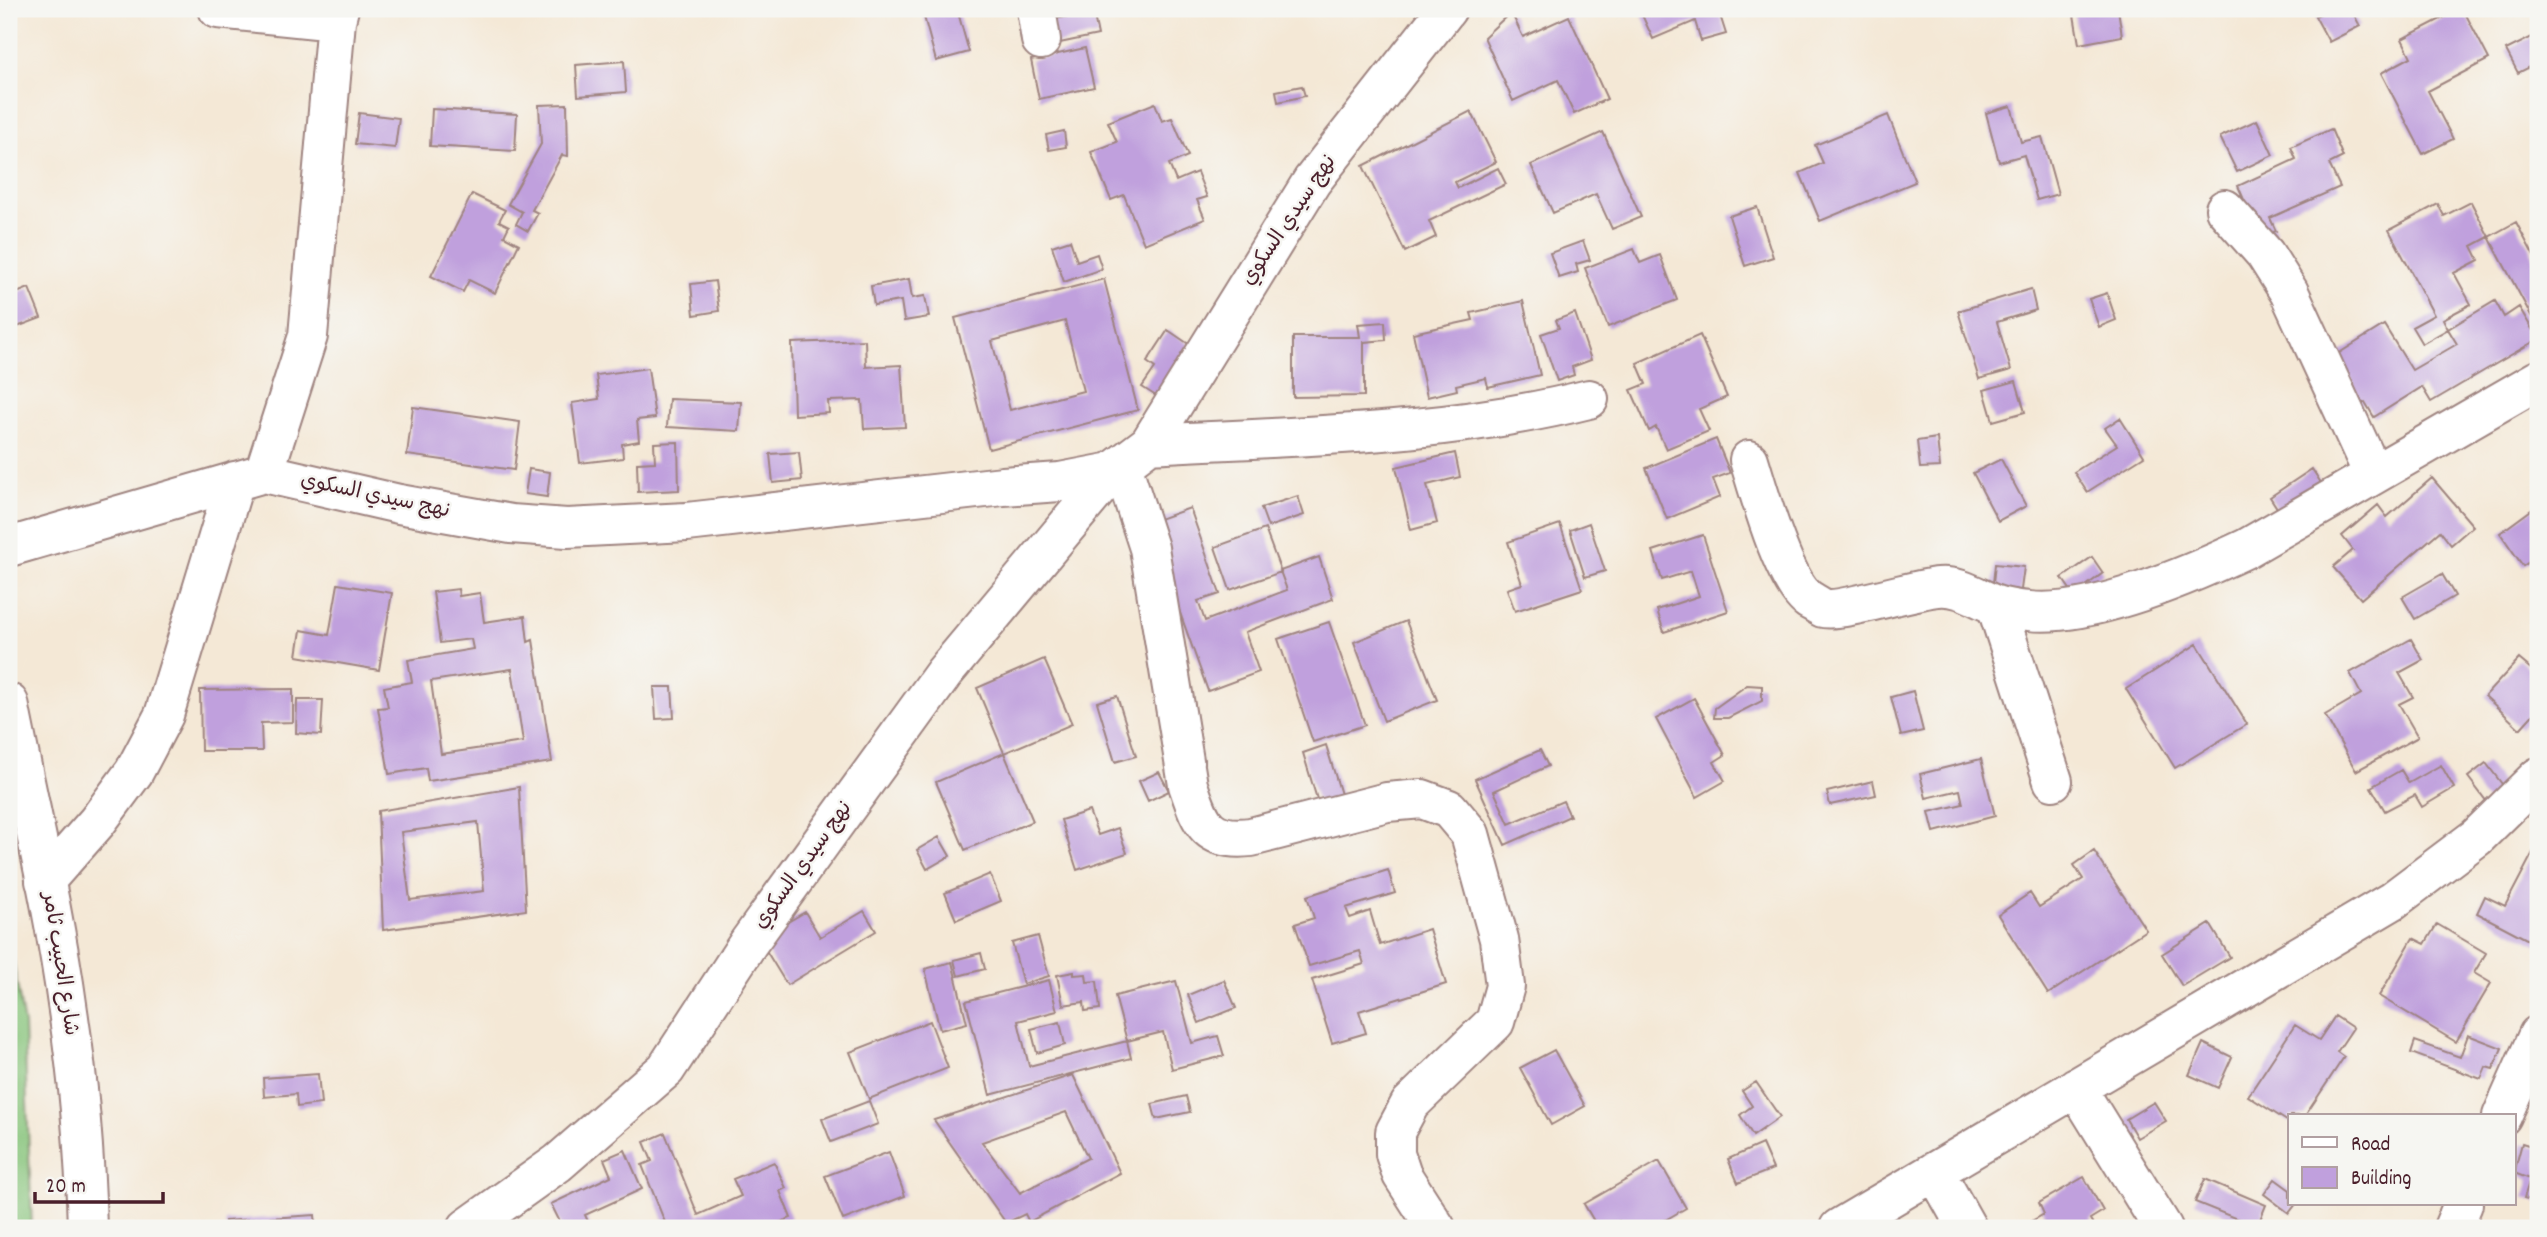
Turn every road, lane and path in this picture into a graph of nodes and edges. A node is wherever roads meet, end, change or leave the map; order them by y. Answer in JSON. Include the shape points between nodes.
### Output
{"nodes":[{"id":1,"x":218,"y":9,"type":"edge"},
{"id":2,"x":1447,"y":9,"type":"edge"},
{"id":3,"x":337,"y":15,"type":"edge"},
{"id":4,"x":2225,"y":208,"type":"dead end"},
{"id":5,"x":2538,"y":380,"type":"edge"},
{"id":6,"x":1589,"y":399,"type":"dead end"},
{"id":7,"x":1749,"y":460,"type":"dead end"},
{"id":8,"x":1128,"y":461,"type":"junction"},
{"id":9,"x":2373,"y":474,"type":"junction"},
{"id":10,"x":250,"y":477,"type":"junction"},
{"id":11,"x":9,"y":547,"type":"edge"},
{"id":12,"x":1996,"y":605,"type":"junction"},
{"id":13,"x":9,"y":703,"type":"edge"},
{"id":14,"x":2538,"y":777,"type":"edge"},
{"id":15,"x":2053,"y":781,"type":"dead end"},
{"id":16,"x":45,"y":881,"type":"junction"},
{"id":17,"x":2538,"y":1035,"type":"edge"},
{"id":18,"x":2076,"y":1087,"type":"junction"},
{"id":19,"x":2503,"y":1114,"type":"edge"},
{"id":20,"x":1935,"y":1171,"type":"junction"},
{"id":21,"x":2462,"y":1206,"type":"edge"},
{"id":22,"x":87,"y":1228,"type":"edge"},
{"id":23,"x":467,"y":1228,"type":"edge"},
{"id":24,"x":1436,"y":1228,"type":"edge"},
{"id":25,"x":1839,"y":1228,"type":"edge"},
{"id":26,"x":1967,"y":1228,"type":"edge"},
{"id":27,"x":2163,"y":1228,"type":"edge"},
{"id":28,"x":2453,"y":1228,"type":"edge"}],
"edges":[{"from":1,"to":3,"type":"street"},
{"from":2,"to":8,"type":"street","name":"نهج سيدي السكوي","via":[[1312,181]]},
{"from":3,"to":10,"type":"street","via":[[307,336]]},
{"from":4,"to":9,"type":"street","via":[[2278,273]]},
{"from":5,"to":9,"type":"street"},
{"from":6,"to":8,"type":"street","name":"نهج سيدي السكوي","via":[[1528,413]]},
{"from":7,"to":12,"type":"street","via":[[1770,528],[1794,583],[1807,599],[1825,608],[1846,606],[1942,586],[1962,589]]},
{"from":8,"to":10,"type":"street","name":"نهج سيدي السكوي","via":[[1060,482],[687,522],[567,528],[511,524]]},
{"from":8,"to":23,"type":"street","name":"نهج سيدي السكوي","via":[[944,673],[749,942],[666,1069],[558,1163]]},
{"from":8,"to":24,"type":"street","via":[[1149,548],[1188,785],[1208,830],[1230,839],[1251,837],[1387,802],[1422,799],[1449,809],[1470,834],[1499,939],[1505,986],[1495,1022],[1410,1104],[1395,1132],[1395,1154],[1402,1175]]},
{"from":9,"to":12,"type":"street","via":[[2204,568],[2068,610],[2032,612]]},
{"from":10,"to":11,"type":"street"},
{"from":10,"to":16,"type":"street","via":[[163,715],[134,772]]},
{"from":12,"to":15,"type":"street"},
{"from":13,"to":16,"type":"street","name":"شارع الحبيب ثامر"},
{"from":14,"to":18,"type":"street","via":[[2477,837],[2392,901]]},
{"from":16,"to":22,"type":"street","name":"شارع الحبيب ثامر","via":[[68,1011]]},
{"from":17,"to":19,"type":"street"},
{"from":18,"to":20,"type":"street"},
{"from":18,"to":27,"type":"street"},
{"from":20,"to":25,"type":"street"},
{"from":20,"to":26,"type":"street"},
{"from":21,"to":28,"type":"street"}]}
